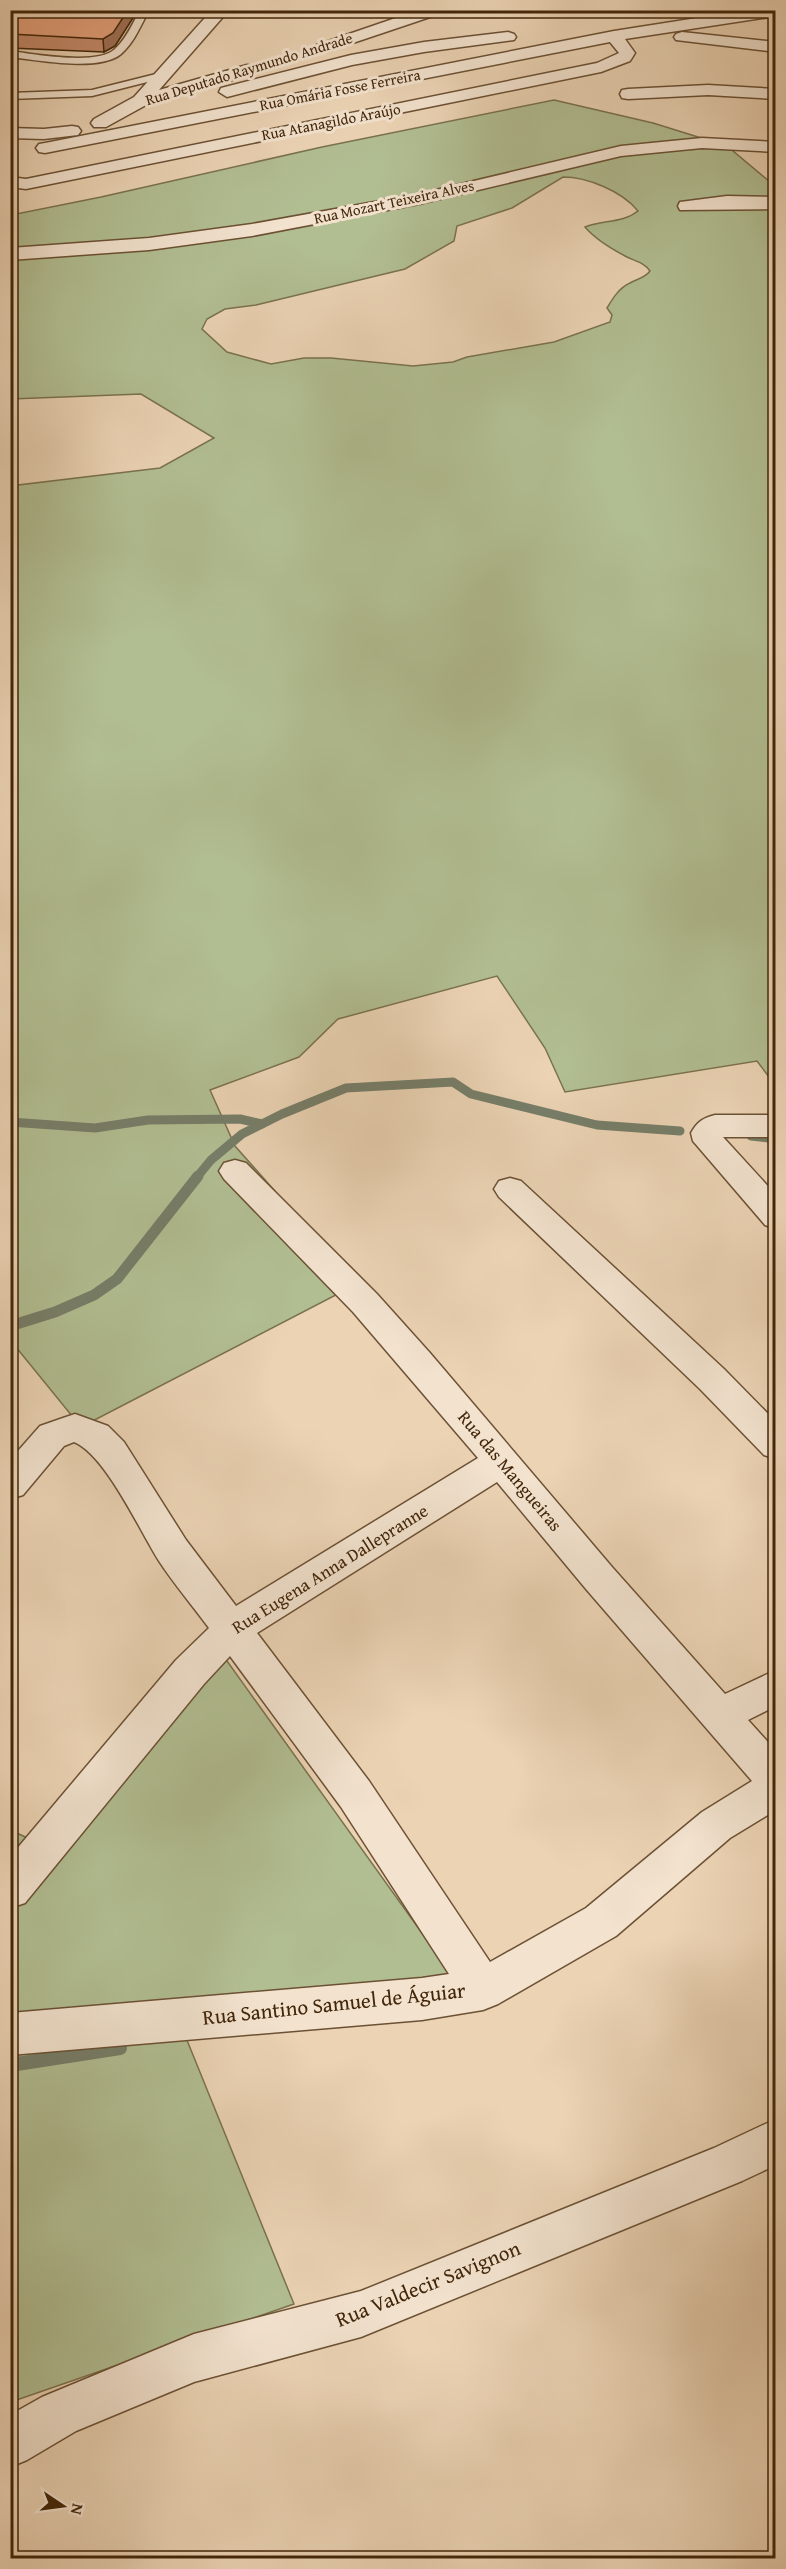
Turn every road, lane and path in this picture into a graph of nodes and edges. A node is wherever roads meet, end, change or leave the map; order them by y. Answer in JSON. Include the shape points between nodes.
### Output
{"nodes":[{"id":1,"x":145,"y":10,"type":"edge"},
{"id":2,"x":436,"y":10,"type":"edge"},
{"id":3,"x":716,"y":10,"type":"edge"},
{"id":4,"x":776,"y":11,"type":"edge"},
{"id":5,"x":239,"y":13,"type":"dead end"},
{"id":6,"x":217,"y":16,"type":"edge"},
{"id":7,"x":552,"y":31,"type":"dead end"},
{"id":8,"x":635,"y":32,"type":"junction"},
{"id":9,"x":529,"y":34,"type":"dead end"},
{"id":10,"x":615,"y":36,"type":"junction"},
{"id":11,"x":776,"y":47,"type":"edge"},
{"id":12,"x":10,"y":54,"type":"edge"},
{"id":13,"x":302,"y":55,"type":"dead end"},
{"id":14,"x":268,"y":64,"type":"dead end"},
{"id":15,"x":170,"y":70,"type":"junction"},
{"id":16,"x":211,"y":81,"type":"junction"},
{"id":17,"x":628,"y":94,"type":"dead end"},
{"id":18,"x":776,"y":94,"type":"edge"},
{"id":19,"x":10,"y":96,"type":"edge"},
{"id":20,"x":140,"y":102,"type":"junction"},
{"id":21,"x":100,"y":123,"type":"junction"},
{"id":22,"x":71,"y":131,"type":"junction"},
{"id":23,"x":10,"y":133,"type":"edge"},
{"id":24,"x":776,"y":147,"type":"edge"},
{"id":25,"x":45,"y":148,"type":"junction"},
{"id":26,"x":24,"y":152,"type":"dead end"},
{"id":27,"x":16,"y":184,"type":"edge"},
{"id":28,"x":776,"y":203,"type":"edge"},
{"id":29,"x":687,"y":206,"type":"dead end"},
{"id":30,"x":10,"y":254,"type":"edge"},
{"id":31,"x":776,"y":1126,"type":"edge"},
{"id":32,"x":235,"y":1171,"type":"dead end"},
{"id":33,"x":510,"y":1189,"type":"dead end"},
{"id":34,"x":776,"y":1217,"type":"edge"},
{"id":35,"x":776,"y":1445,"type":"edge"},
{"id":36,"x":502,"y":1461,"type":"junction"},
{"id":37,"x":10,"y":1485,"type":"edge"},
{"id":38,"x":233,"y":1628,"type":"junction"},
{"id":39,"x":776,"y":1687,"type":"edge"},
{"id":40,"x":721,"y":1715,"type":"junction"},
{"id":41,"x":776,"y":1780,"type":"edge"},
{"id":42,"x":776,"y":1788,"type":"edge"},
{"id":43,"x":10,"y":1889,"type":"edge"},
{"id":44,"x":483,"y":1989,"type":"junction"},
{"id":45,"x":10,"y":2034,"type":"edge"},
{"id":46,"x":776,"y":2141,"type":"edge"},
{"id":47,"x":10,"y":2442,"type":"edge"}],
"edges":[{"from":1,"to":12,"type":"lane","via":[[119,50],[109,57]]},
{"from":2,"to":13,"type":"street","name":"Rua Deputado Raymundo Andrade"},
{"from":3,"to":7,"type":"street"},
{"from":4,"to":8,"type":"street"},
{"from":5,"to":6,"type":"street"},
{"from":6,"to":15,"type":"street"},
{"from":8,"to":10,"type":"street","name":"Rua Omária Fosse Ferreira"},
{"from":8,"to":11,"type":"street"},
{"from":9,"to":21,"type":"street","via":[[351,60]]},
{"from":10,"to":25,"type":"street","name":"Rua Omária Fosse Ferreira"},
{"from":10,"to":27,"type":"street","name":"Rua Atanagildo Araújo","via":[[627,52],[624,58],[601,67]]},
{"from":14,"to":16,"type":"street","name":"Rua Deputado Raymundo Andrade"},
{"from":15,"to":16,"type":"street"},
{"from":15,"to":19,"type":"lane","via":[[92,93]]},
{"from":15,"to":20,"type":"street"},
{"from":16,"to":20,"type":"street","name":"Rua Deputado Raymundo Andrade"},
{"from":17,"to":18,"type":"street","via":[[708,90]]},
{"from":20,"to":21,"type":"street","name":"Rua Deputado Raymundo Andrade"},
{"from":21,"to":22,"type":"street"},
{"from":22,"to":23,"type":"street"},
{"from":22,"to":25,"type":"street"},
{"from":24,"to":30,"type":"street","name":"Rua Mozart Teixeira Alves","via":[[702,143],[656,147],[419,199],[252,230],[149,244]]},
{"from":25,"to":26,"type":"street","name":"Rua Omária Fosse Ferreira"},
{"from":28,"to":29,"type":"street"},
{"from":31,"to":34,"type":"street","via":[[715,1126],[706,1133],[709,1142]]},
{"from":32,"to":36,"type":"street","name":"Rua das Mangueiras","via":[[365,1303]]},
{"from":33,"to":35,"type":"street","via":[[712,1379]]},
{"from":36,"to":38,"type":"street","name":"Rua Eugena Anna Dallepranne"},
{"from":36,"to":40,"type":"street","name":"Rua das Mangueiras"},
{"from":37,"to":38,"type":"street","via":[[52,1437],[75,1428],[96,1436],[112,1452],[173,1551]]},
{"from":38,"to":43,"type":"street","name":"Rua Eugena Anna Dallepranne","via":[[190,1672]]},
{"from":38,"to":44,"type":"street","via":[[356,1794]]},
{"from":39,"to":40,"type":"street"},
{"from":40,"to":41,"type":"street","name":"Rua das Mangueiras"},
{"from":42,"to":44,"type":"street","name":"Rua Santino Samuel de Águiar","via":[[716,1825],[601,1922]]},
{"from":44,"to":45,"type":"street","name":"Rua Santino Samuel de Águiar","via":[[422,1999]]},
{"from":46,"to":47,"type":"street","name":"Rua Valdecir Savignon","via":[[361,2314],[194,2358],[58,2414]]}]}
